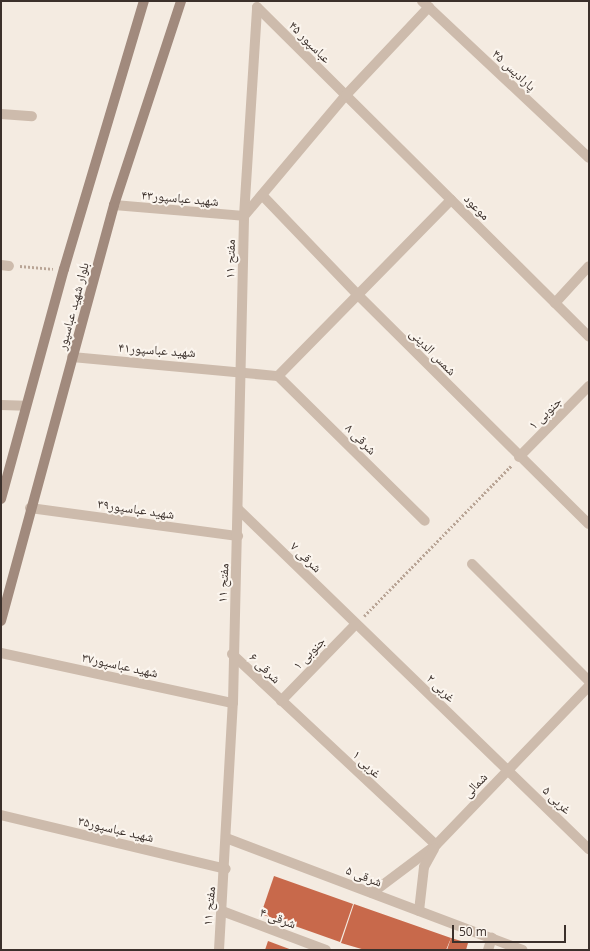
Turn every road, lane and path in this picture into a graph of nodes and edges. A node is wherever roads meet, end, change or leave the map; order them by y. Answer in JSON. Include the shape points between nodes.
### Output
{"nodes":[{"id":1,"x":144,"y":1,"type":"edge"},
{"id":2,"x":180,"y":1,"type":"edge"},
{"id":3,"x":425,"y":4,"type":"edge"},
{"id":4,"x":257,"y":6,"type":"joint"},
{"id":5,"x":346,"y":95,"type":"junction"},
{"id":6,"x":1,"y":114,"type":"edge"},
{"id":7,"x":32,"y":116,"type":"dead end"},
{"id":8,"x":589,"y":158,"type":"edge"},
{"id":9,"x":262,"y":195,"type":"junction"},
{"id":10,"x":451,"y":200,"type":"junction"},
{"id":11,"x":114,"y":205,"type":"junction"},
{"id":12,"x":244,"y":216,"type":"junction"},
{"id":13,"x":5,"y":266,"type":"edge"},
{"id":14,"x":589,"y":266,"type":"edge"},
{"id":15,"x":64,"y":269,"type":"junction"},
{"id":16,"x":358,"y":295,"type":"junction"},
{"id":17,"x":555,"y":303,"type":"junction"},
{"id":18,"x":589,"y":337,"type":"edge"},
{"id":19,"x":72,"y":357,"type":"junction"},
{"id":20,"x":240,"y":370,"type":"junction"},
{"id":21,"x":278,"y":376,"type":"junction"},
{"id":22,"x":589,"y":386,"type":"edge"},
{"id":23,"x":1,"y":405,"type":"edge"},
{"id":24,"x":25,"y":406,"type":"junction"},
{"id":25,"x":519,"y":458,"type":"junction"},
{"id":26,"x":1,"y":499,"type":"edge"},
{"id":27,"x":30,"y":508,"type":"junction"},
{"id":28,"x":238,"y":509,"type":"junction"},
{"id":29,"x":426,"y":521,"type":"dead end"},
{"id":30,"x":589,"y":524,"type":"edge"},
{"id":31,"x":238,"y":536,"type":"junction"},
{"id":32,"x":472,"y":564,"type":"dead end"},
{"id":33,"x":1,"y":621,"type":"edge"},
{"id":34,"x":356,"y":624,"type":"junction"},
{"id":35,"x":1,"y":653,"type":"edge"},
{"id":36,"x":232,"y":654,"type":"junction"},
{"id":37,"x":589,"y":681,"type":"edge"},
{"id":38,"x":589,"y":686,"type":"edge"},
{"id":39,"x":280,"y":701,"type":"junction"},
{"id":40,"x":233,"y":703,"type":"junction"},
{"id":41,"x":508,"y":770,"type":"junction"},
{"id":42,"x":1,"y":815,"type":"edge"},
{"id":43,"x":226,"y":838,"type":"junction"},
{"id":44,"x":436,"y":845,"type":"junction"},
{"id":45,"x":589,"y":849,"type":"edge"},
{"id":46,"x":226,"y":869,"type":"junction"},
{"id":47,"x":372,"y":893,"type":"junction"},
{"id":48,"x":222,"y":911,"type":"junction"},
{"id":49,"x":419,"y":911,"type":"junction"},
{"id":50,"x":492,"y":938,"type":"junction"},
{"id":51,"x":219,"y":950,"type":"edge"},
{"id":52,"x":326,"y":950,"type":"edge"},
{"id":53,"x":488,"y":950,"type":"edge"},
{"id":54,"x":523,"y":950,"type":"edge"}],
"edges":[{"from":1,"to":15,"type":"main road","name":"بلوار شهید عباسپور"},
{"from":2,"to":11,"type":"main road","name":"بلوار شهید عباسپور"},
{"from":3,"to":5,"type":"street"},
{"from":3,"to":8,"type":"street","name":"پارادیس ۴۵"},
{"from":4,"to":5,"type":"street","name":"عباسپور ۴۵"},
{"from":4,"to":12,"type":"street","name":"مفتح ۱۱"},
{"from":5,"to":9,"type":"street"},
{"from":5,"to":10,"type":"street","name":"موعود"},
{"from":6,"to":7,"type":"street"},
{"from":9,"to":12,"type":"street"},
{"from":9,"to":16,"type":"street","name":"شمس الدینی"},
{"from":10,"to":16,"type":"street"},
{"from":10,"to":17,"type":"street","name":"موعود"},
{"from":11,"to":12,"type":"street","name":"۴۳شهید عباسپور"},
{"from":11,"to":19,"type":"main road","name":"بلوار شهید عباسپور"},
{"from":12,"to":20,"type":"street","name":"مفتح ۱۱"},
{"from":13,"to":15,"type":"path"},
{"from":14,"to":17,"type":"street"},
{"from":15,"to":24,"type":"main road","name":"بلوار شهید عباسپور"},
{"from":16,"to":21,"type":"street"},
{"from":16,"to":25,"type":"street","name":"شمس الدینی"},
{"from":17,"to":18,"type":"street","name":"موعود"},
{"from":19,"to":20,"type":"street","name":"۴۱شهید عباسپور"},
{"from":19,"to":27,"type":"main road","name":"بلوار شهید عباسپور"},
{"from":20,"to":21,"type":"street","name":"۴۱شهید عباسپور"},
{"from":20,"to":28,"type":"street","name":"مفتح ۱۱"},
{"from":21,"to":29,"type":"street","name":"شرقی ۸"},
{"from":22,"to":25,"type":"street","name":"۱ جنوبی"},
{"from":23,"to":24,"type":"street"},
{"from":24,"to":26,"type":"main road","name":"بلوار شهید عباسپور"},
{"from":25,"to":30,"type":"street","name":"شمس الدینی"},
{"from":25,"to":34,"type":"path"},
{"from":27,"to":31,"type":"street","name":"شهید عباسپور۳۹"},
{"from":27,"to":33,"type":"main road","name":"بلوار شهید عباسپور"},
{"from":28,"to":31,"type":"street","name":"مفتح ۱۱"},
{"from":28,"to":34,"type":"street","name":"شرقی ۷"},
{"from":31,"to":36,"type":"street","name":"مفتح ۱۱"},
{"from":32,"to":37,"type":"street"},
{"from":34,"to":39,"type":"street","name":"جنوبی ۱"},
{"from":34,"to":41,"type":"street","name":"غربی ۲"},
{"from":35,"to":40,"type":"street","name":"شهید عباسپور۳۷"},
{"from":36,"to":39,"type":"street","name":"شرقی ۶"},
{"from":36,"to":40,"type":"street","name":"مفتح ۱۱"},
{"from":38,"to":41,"type":"street","name":"شمالی"},
{"from":39,"to":44,"type":"street","name":"غربی ۱"},
{"from":40,"to":43,"type":"street","name":"مفتح ۱۱"},
{"from":41,"to":44,"type":"street","name":"شمالی"},
{"from":41,"to":45,"type":"street","name":"غربی ۵"},
{"from":42,"to":46,"type":"street","name":"شهید عباسپور۳۵"},
{"from":43,"to":46,"type":"street","name":"مفتح ۱۱"},
{"from":43,"to":47,"type":"street","name":"شرقی ۵"},
{"from":44,"to":47,"type":"street","name":"شمالی"},
{"from":44,"to":49,"type":"street","via":[[424,867]]},
{"from":46,"to":48,"type":"street","name":"مفتح ۱۱"},
{"from":47,"to":49,"type":"street","name":"شرقی ۵"},
{"from":48,"to":51,"type":"street","name":"مفتح ۱۱"},
{"from":48,"to":52,"type":"street","name":"۴ شرقی"},
{"from":49,"to":50,"type":"street","name":"شرقی ۵"},
{"from":50,"to":53,"type":"street"},
{"from":50,"to":54,"type":"street","name":"شرقی ۵"}]}
